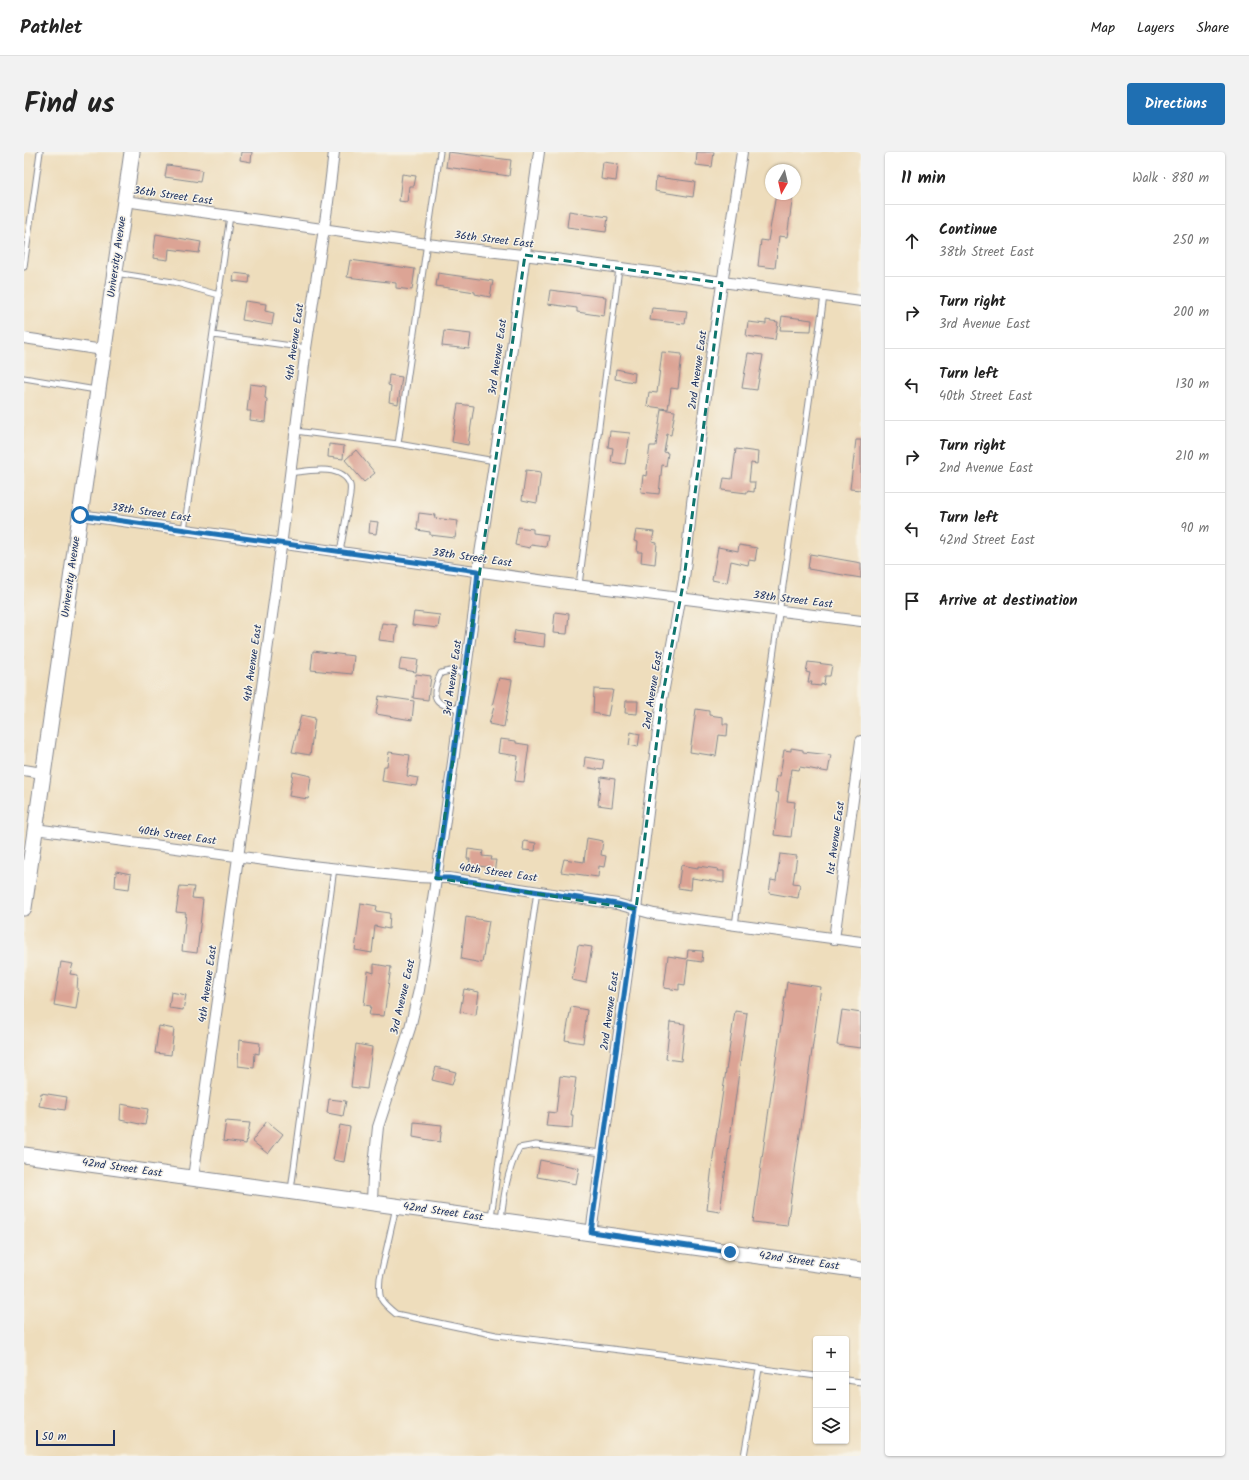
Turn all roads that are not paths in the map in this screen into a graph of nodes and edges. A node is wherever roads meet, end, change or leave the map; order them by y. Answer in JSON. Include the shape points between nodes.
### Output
{"nodes":[{"id":1,"x":40,"y":152,"type":"edge"},
{"id":2,"x":132,"y":152,"type":"edge"},
{"id":3,"x":334,"y":152,"type":"edge"},
{"id":4,"x":440,"y":152,"type":"edge"},
{"id":5,"x":539,"y":152,"type":"edge"},
{"id":6,"x":742,"y":152,"type":"edge"},
{"id":7,"x":125,"y":201,"type":"junction"},
{"id":8,"x":230,"y":216,"type":"junction"},
{"id":9,"x":324,"y":229,"type":"junction"},
{"id":10,"x":427,"y":244,"type":"junction"},
{"id":11,"x":524,"y":255,"type":"junction"},
{"id":12,"x":24,"y":267,"type":"edge"},
{"id":13,"x":619,"y":268,"type":"junction"},
{"id":14,"x":114,"y":273,"type":"junction"},
{"id":15,"x":722,"y":283,"type":"junction"},
{"id":16,"x":219,"y":295,"type":"junction"},
{"id":17,"x":824,"y":296,"type":"junction"},
{"id":18,"x":861,"y":301,"type":"edge"},
{"id":19,"x":213,"y":335,"type":"junction"},
{"id":20,"x":24,"y":338,"type":"edge"},
{"id":21,"x":306,"y":348,"type":"junction"},
{"id":22,"x":103,"y":350,"type":"junction"},
{"id":23,"x":24,"y":378,"type":"edge"},
{"id":24,"x":98,"y":390,"type":"junction"},
{"id":25,"x":295,"y":431,"type":"junction"},
{"id":26,"x":398,"y":444,"type":"junction"},
{"id":27,"x":495,"y":460,"type":"junction"},
{"id":28,"x":290,"y":473,"type":"junction"},
{"id":29,"x":80,"y":515,"type":"junction"},
{"id":30,"x":184,"y":530,"type":"junction"},
{"id":31,"x":281,"y":544,"type":"junction"},
{"id":32,"x":340,"y":552,"type":"junction"},
{"id":33,"x":478,"y":571,"type":"junction"},
{"id":34,"x":579,"y":585,"type":"junction"},
{"id":35,"x":681,"y":598,"type":"junction"},
{"id":36,"x":779,"y":610,"type":"junction"},
{"id":37,"x":861,"y":621,"type":"edge"},
{"id":38,"x":466,"y":673,"type":"junction"},
{"id":39,"x":460,"y":709,"type":"junction"},
{"id":40,"x":861,"y":741,"type":"edge"},
{"id":41,"x":24,"y":770,"type":"edge"},
{"id":42,"x":42,"y":773,"type":"junction"},
{"id":43,"x":35,"y":829,"type":"junction"},
{"id":44,"x":237,"y":856,"type":"junction"},
{"id":45,"x":334,"y":868,"type":"junction"},
{"id":46,"x":436,"y":878,"type":"junction"},
{"id":47,"x":26,"y":884,"type":"edge"},
{"id":48,"x":537,"y":891,"type":"junction"},
{"id":49,"x":24,"y":908,"type":"edge"},
{"id":50,"x":636,"y":909,"type":"junction"},
{"id":51,"x":735,"y":925,"type":"junction"},
{"id":52,"x":834,"y":938,"type":"junction"},
{"id":53,"x":861,"y":942,"type":"edge"},
{"id":54,"x":602,"y":1153,"type":"junction"},
{"id":55,"x":24,"y":1155,"type":"edge"},
{"id":56,"x":193,"y":1178,"type":"junction"},
{"id":57,"x":291,"y":1191,"type":"junction"},
{"id":58,"x":372,"y":1202,"type":"junction"},
{"id":59,"x":396,"y":1206,"type":"junction"},
{"id":60,"x":496,"y":1219,"type":"junction"},
{"id":61,"x":591,"y":1232,"type":"junction"},
{"id":62,"x":861,"y":1270,"type":"edge"},
{"id":63,"x":759,"y":1369,"type":"junction"},
{"id":64,"x":813,"y":1376,"type":"edge"},
{"id":65,"x":849,"y":1380,"type":"edge"},
{"id":66,"x":861,"y":1382,"type":"edge"},
{"id":67,"x":744,"y":1456,"type":"edge"}],
"edges":[{"from":1,"to":12,"type":"lane"},
{"from":2,"to":7,"type":"main road","name":"University Avenue"},
{"from":3,"to":9,"type":"street","name":"4th Avenue East"},
{"from":4,"to":10,"type":"lane"},
{"from":5,"to":11,"type":"street","name":"3rd Avenue East"},
{"from":6,"to":15,"type":"street","name":"2nd Avenue East"},
{"from":7,"to":8,"type":"street","name":"36th Street East"},
{"from":7,"to":14,"type":"main road","name":"University Avenue"},
{"from":8,"to":9,"type":"street","name":"36th Street East"},
{"from":8,"to":16,"type":"lane"},
{"from":9,"to":10,"type":"street","name":"36th Street East"},
{"from":9,"to":21,"type":"street","name":"4th Avenue East"},
{"from":10,"to":11,"type":"street","name":"36th Street East"},
{"from":10,"to":26,"type":"lane"},
{"from":11,"to":13,"type":"street","name":"36th Street East"},
{"from":11,"to":27,"type":"street","name":"3rd Avenue East"},
{"from":13,"to":15,"type":"street","name":"36th Street East"},
{"from":13,"to":34,"type":"lane"},
{"from":14,"to":16,"type":"lane","via":[[173,282]]},
{"from":14,"to":22,"type":"main road","name":"University Avenue"},
{"from":15,"to":17,"type":"street","name":"36th Street East"},
{"from":15,"to":35,"type":"street","name":"2nd Avenue East"},
{"from":16,"to":19,"type":"lane"},
{"from":17,"to":18,"type":"street","name":"36th Street East"},
{"from":17,"to":36,"type":"lane"},
{"from":19,"to":21,"type":"lane"},
{"from":19,"to":30,"type":"lane"},
{"from":20,"to":22,"type":"street"},
{"from":21,"to":25,"type":"street","name":"4th Avenue East"},
{"from":22,"to":24,"type":"main road","name":"University Avenue"},
{"from":23,"to":24,"type":"lane"},
{"from":24,"to":29,"type":"main road","name":"University Avenue"},
{"from":25,"to":26,"type":"lane"},
{"from":25,"to":28,"type":"street","name":"4th Avenue East"},
{"from":26,"to":27,"type":"lane"},
{"from":27,"to":33,"type":"street","name":"3rd Avenue East"},
{"from":28,"to":31,"type":"street","name":"4th Avenue East"},
{"from":28,"to":32,"type":"lane","via":[[317,469],[332,470],[344,476],[350,486],[350,495]]},
{"from":29,"to":30,"type":"street","name":"38th Street East"},
{"from":29,"to":42,"type":"main road","name":"University Avenue"},
{"from":30,"to":31,"type":"street","name":"38th Street East"},
{"from":31,"to":32,"type":"street","name":"38th Street East"},
{"from":31,"to":44,"type":"street","name":"4th Avenue East"},
{"from":32,"to":33,"type":"street","name":"38th Street East"},
{"from":33,"to":34,"type":"street","name":"38th Street East"},
{"from":33,"to":38,"type":"street","name":"3rd Avenue East"},
{"from":34,"to":35,"type":"street","name":"38th Street East"},
{"from":35,"to":36,"type":"street","name":"38th Street East"},
{"from":35,"to":50,"type":"street","name":"2nd Avenue East","via":[[662,699]]},
{"from":36,"to":37,"type":"street","name":"38th Street East"},
{"from":36,"to":51,"type":"lane"},
{"from":38,"to":39,"type":"street","name":"3rd Avenue East"},
{"from":38,"to":39,"type":"lane","via":[[441,673],[434,692],[438,702],[446,708]]},
{"from":39,"to":46,"type":"street","name":"3rd Avenue East"},
{"from":40,"to":52,"type":"street","name":"1st Avenue East"},
{"from":41,"to":42,"type":"street"},
{"from":42,"to":43,"type":"main road","name":"University Avenue"},
{"from":43,"to":44,"type":"street","name":"40th Street East"},
{"from":43,"to":47,"type":"main road","name":"University Avenue"},
{"from":44,"to":45,"type":"street","name":"40th Street East"},
{"from":44,"to":56,"type":"street","name":"4th Avenue East"},
{"from":45,"to":46,"type":"street","name":"40th Street East"},
{"from":45,"to":57,"type":"lane"},
{"from":46,"to":48,"type":"street","name":"40th Street East"},
{"from":46,"to":58,"type":"street","name":"3rd Avenue East","via":[[419,990],[410,1028],[378,1127]]},
{"from":47,"to":49,"type":"main road","name":"University Avenue"},
{"from":48,"to":50,"type":"street","name":"40th Street East"},
{"from":48,"to":60,"type":"lane"},
{"from":50,"to":51,"type":"street","name":"40th Street East","via":[[654,914]]},
{"from":50,"to":54,"type":"street","name":"2nd Avenue East"},
{"from":51,"to":52,"type":"street","name":"40th Street East"},
{"from":52,"to":53,"type":"street","name":"40th Street East"},
{"from":54,"to":60,"type":"lane","via":[[536,1145],[519,1148],[513,1159]]},
{"from":54,"to":61,"type":"street","name":"2nd Avenue East"},
{"from":55,"to":56,"type":"main road","name":"42nd Street East"},
{"from":56,"to":57,"type":"main road","name":"42nd Street East"},
{"from":57,"to":58,"type":"main road","name":"42nd Street East"},
{"from":58,"to":59,"type":"main road","name":"42nd Street East"},
{"from":59,"to":60,"type":"main road","name":"42nd Street East"},
{"from":59,"to":63,"type":"lane","via":[[379,1289],[380,1298],[396,1314],[496,1335]]},
{"from":60,"to":61,"type":"main road","name":"42nd Street East"},
{"from":61,"to":62,"type":"main road","name":"42nd Street East"},
{"from":63,"to":64,"type":"lane"},
{"from":63,"to":67,"type":"lane"},
{"from":65,"to":66,"type":"lane"}]}
